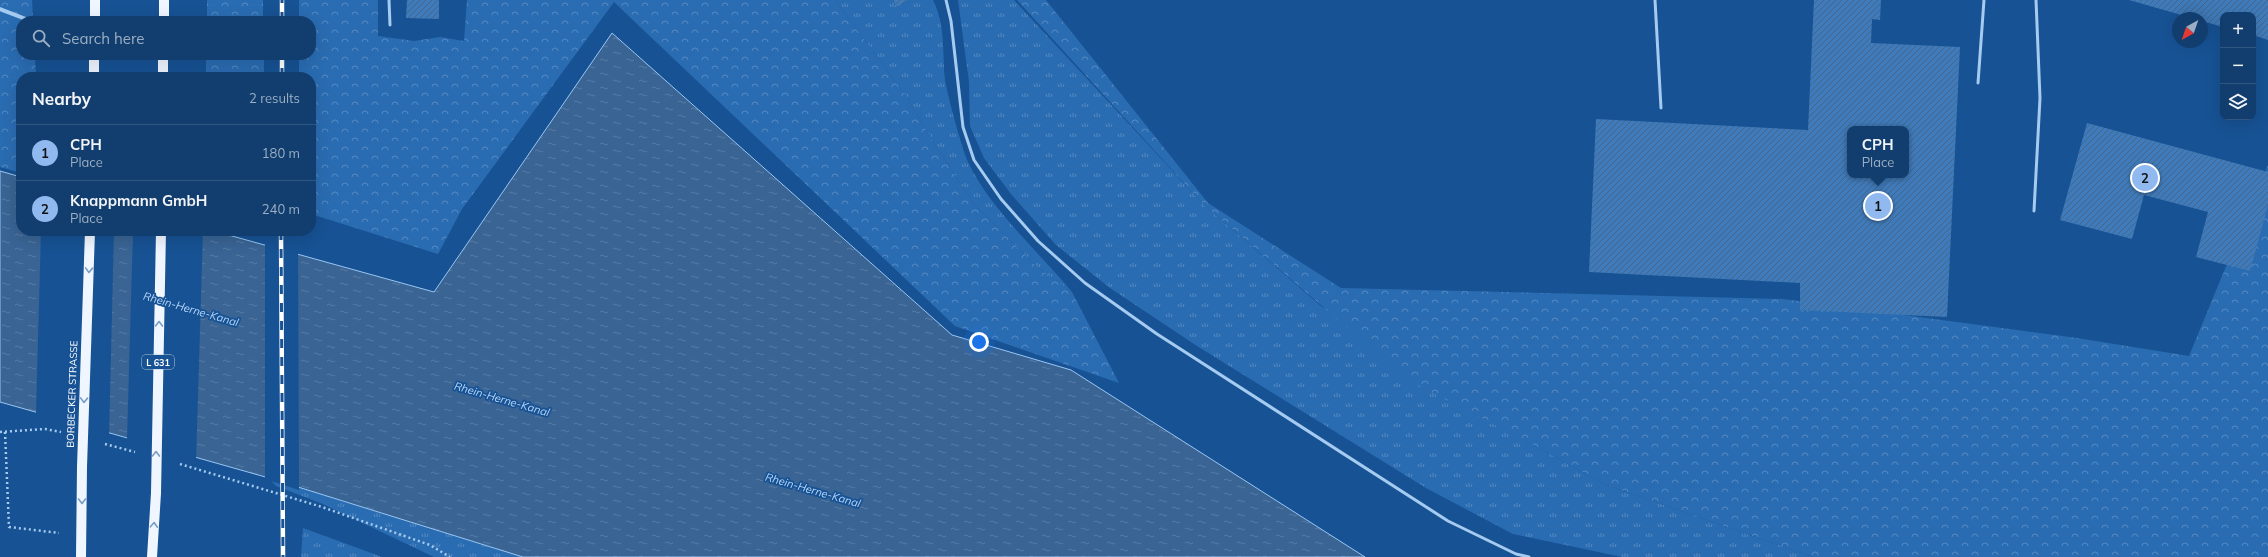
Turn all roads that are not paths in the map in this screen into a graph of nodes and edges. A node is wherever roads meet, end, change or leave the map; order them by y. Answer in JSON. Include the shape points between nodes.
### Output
{"nodes":[{"id":1,"x":95,"y":0,"type":"edge"},
{"id":2,"x":164,"y":0,"type":"edge"},
{"id":3,"x":389,"y":0,"type":"edge"},
{"id":4,"x":946,"y":0,"type":"edge"},
{"id":5,"x":1655,"y":0,"type":"edge"},
{"id":6,"x":1984,"y":0,"type":"edge"},
{"id":7,"x":2036,"y":0,"type":"edge"},
{"id":8,"x":0,"y":9,"type":"edge"},
{"id":9,"x":18,"y":16,"type":"edge"},
{"id":10,"x":94,"y":16,"type":"edge"},
{"id":11,"x":164,"y":16,"type":"edge"},
{"id":12,"x":390,"y":25,"type":"dead end"},
{"id":13,"x":94,"y":60,"type":"edge"},
{"id":14,"x":163,"y":60,"type":"edge"},
{"id":15,"x":94,"y":72,"type":"edge"},
{"id":16,"x":163,"y":72,"type":"edge"},
{"id":17,"x":1978,"y":83,"type":"dead end"},
{"id":18,"x":1661,"y":108,"type":"dead end"},
{"id":19,"x":2034,"y":211,"type":"dead end"},
{"id":20,"x":90,"y":236,"type":"edge"},
{"id":21,"x":161,"y":236,"type":"edge"},
{"id":22,"x":81,"y":557,"type":"edge"},
{"id":23,"x":152,"y":557,"type":"edge"},
{"id":24,"x":1529,"y":557,"type":"edge"}],
"edges":[{"from":1,"to":10,"type":"main road"},
{"from":2,"to":11,"type":"main road"},
{"from":3,"to":12,"type":"lane"},
{"from":4,"to":24,"type":"lane","via":[[951,22],[963,127],[974,160],[1000,199],[1038,241],[1086,283],[1164,338],[1448,521],[1516,554]]},
{"from":5,"to":18,"type":"lane"},
{"from":6,"to":17,"type":"lane"},
{"from":7,"to":19,"type":"lane","via":[[2040,98]]},
{"from":8,"to":9,"type":"street"},
{"from":13,"to":15,"type":"main road"},
{"from":14,"to":16,"type":"main road"},
{"from":20,"to":22,"type":"main road","name":"BORBECKER STRASSE","one_way":true,"bridge":true},
{"from":23,"to":21,"type":"main road","number":"L 631","one_way":true,"bridge":true,"via":[[156,493]]}]}
